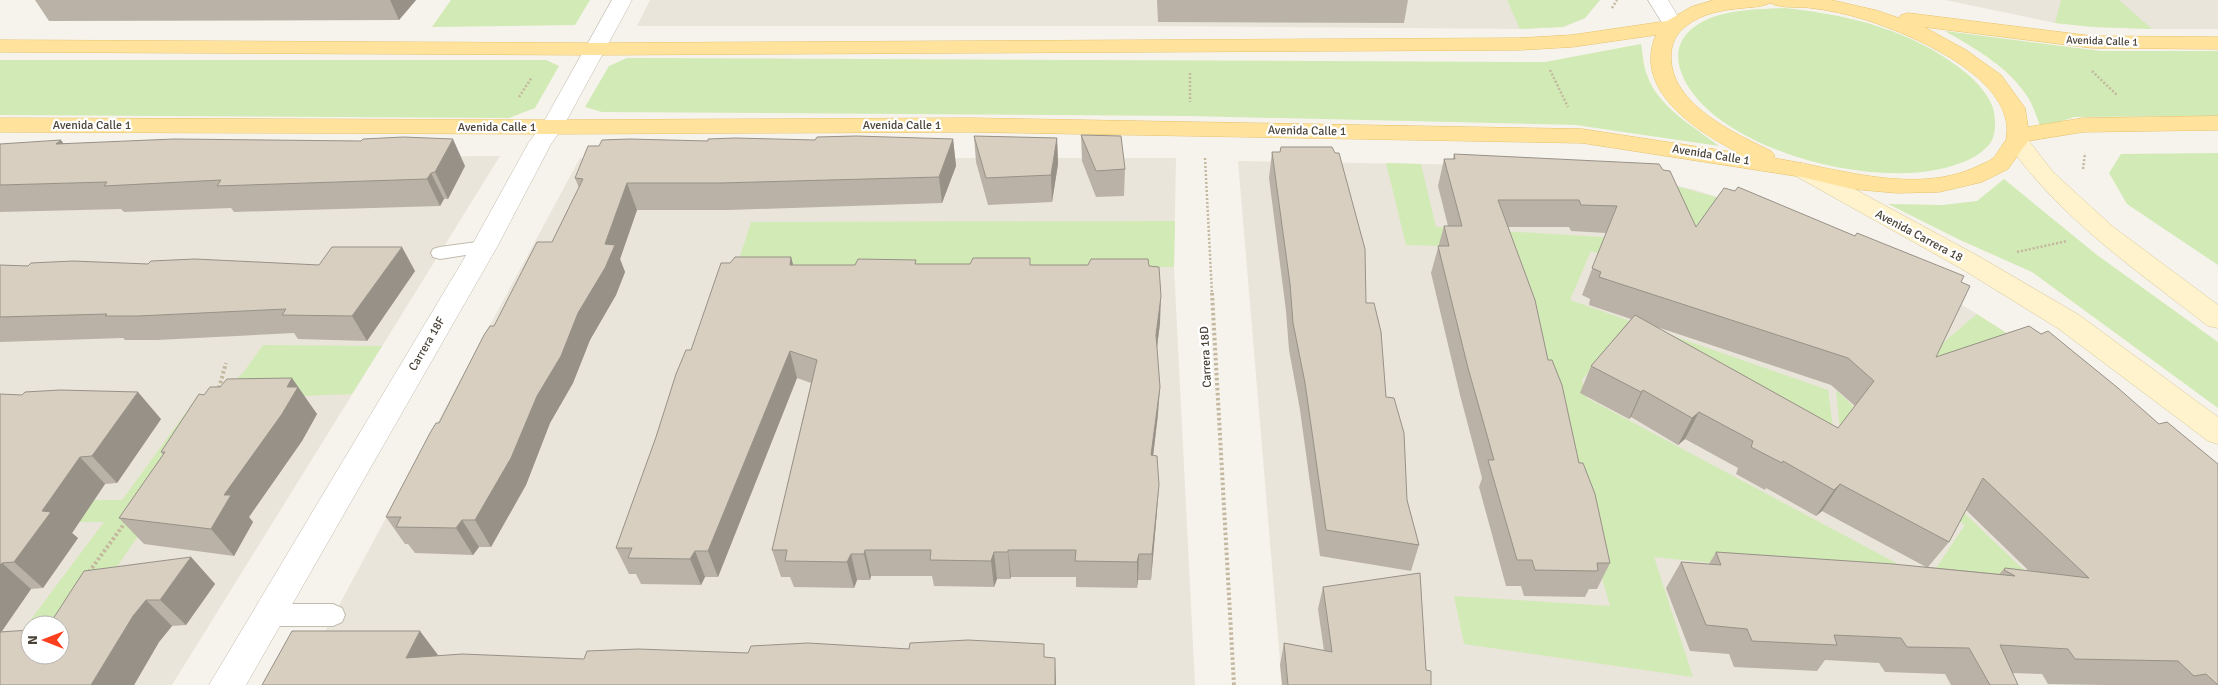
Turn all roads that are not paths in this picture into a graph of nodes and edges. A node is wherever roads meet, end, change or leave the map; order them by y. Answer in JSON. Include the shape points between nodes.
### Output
{"nodes":[{"id":1,"x":622,"y":0,"type":"edge"},
{"id":2,"x":1658,"y":0,"type":"edge"},
{"id":3,"x":1762,"y":0,"type":"edge"},
{"id":4,"x":1776,"y":0,"type":"edge"},
{"id":5,"x":1832,"y":0,"type":"edge"},
{"id":6,"x":1862,"y":13,"type":"junction"},
{"id":7,"x":1672,"y":26,"type":"junction"},
{"id":8,"x":2218,"y":43,"type":"edge"},
{"id":9,"x":0,"y":46,"type":"edge"},
{"id":10,"x":594,"y":49,"type":"junction"},
{"id":11,"x":2218,"y":123,"type":"edge"},
{"id":12,"x":0,"y":125,"type":"edge"},
{"id":13,"x":552,"y":127,"type":"junction"},
{"id":14,"x":2018,"y":138,"type":"junction"},
{"id":15,"x":1802,"y":170,"type":"junction"},
{"id":16,"x":484,"y":246,"type":"junction"},
{"id":17,"x":440,"y":253,"type":"dead end"},
{"id":18,"x":2218,"y":319,"type":"edge"},
{"id":19,"x":2218,"y":433,"type":"edge"},
{"id":20,"x":269,"y":615,"type":"junction"},
{"id":21,"x":333,"y":615,"type":"dead end"},
{"id":22,"x":227,"y":685,"type":"edge"}],
"edges":[{"from":1,"to":10,"type":"street","name":"Carrera 18F"},
{"from":2,"to":7,"type":"street"},
{"from":3,"to":7,"type":"main road","via":[[1730,2],[1697,11]]},
{"from":4,"to":6,"type":"main road","via":[[1812,2]]},
{"from":5,"to":6,"type":"street"},
{"from":6,"to":8,"type":"main road","name":"Avenida Calle 1","via":[[2092,42]]},
{"from":6,"to":14,"type":"main road","via":[[1916,31],[1959,54],[1993,80],[2014,108]]},
{"from":7,"to":10,"type":"main road","via":[[1538,43]]},
{"from":7,"to":15,"type":"main road","name":"Avenida Carrera 18","via":[[1660,47],[1660,69],[1674,94],[1699,119],[1737,143]]},
{"from":9,"to":10,"type":"main road"},
{"from":10,"to":13,"type":"street","name":"Carrera 18F"},
{"from":11,"to":14,"type":"main road","via":[[2082,126]]},
{"from":12,"to":13,"type":"main road","name":"Avenida Calle 1"},
{"from":13,"to":15,"type":"main road","name":"Avenida Calle 1","via":[[970,125],[1582,136]]},
{"from":13,"to":16,"type":"street","name":"Carrera 18F","via":[[540,142]]},
{"from":14,"to":15,"type":"main road","via":[[2000,164],[1974,177],[1940,185],[1861,183]]},
{"from":14,"to":18,"type":"main road","via":[[2045,177],[2102,232]]},
{"from":15,"to":19,"type":"main road","name":"Avenida Carrera 18","via":[[1971,263],[2069,322]]},
{"from":16,"to":17,"type":"lane"},
{"from":16,"to":20,"type":"street","name":"Carrera 18F"},
{"from":20,"to":21,"type":"lane"},
{"from":20,"to":22,"type":"street","name":"Carrera 18F"}]}
